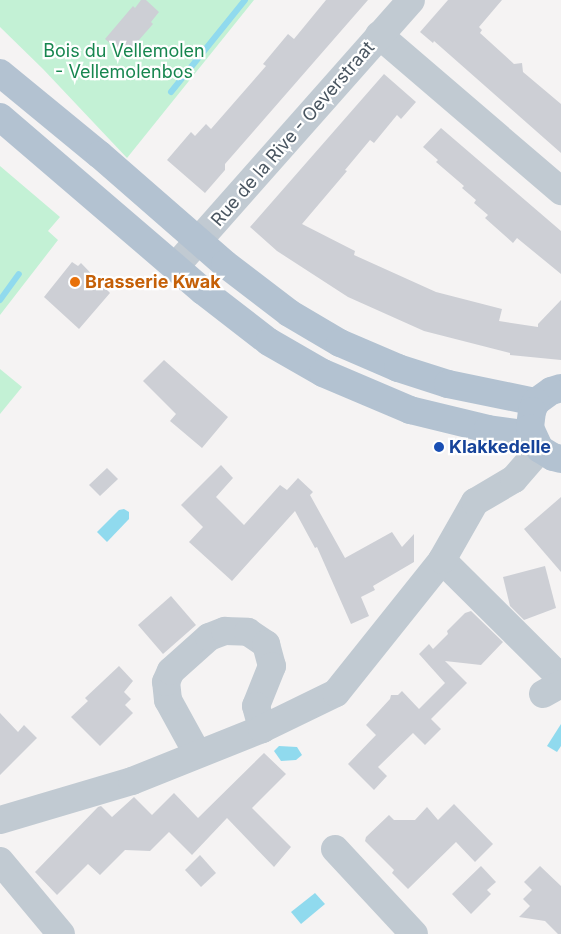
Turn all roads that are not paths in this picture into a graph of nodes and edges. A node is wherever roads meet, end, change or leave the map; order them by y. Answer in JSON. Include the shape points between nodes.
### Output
{"nodes":[{"id":1,"x":411,"y":0,"type":"edge"},
{"id":2,"x":380,"y":35,"type":"junction"},
{"id":3,"x":0,"y":73,"type":"edge"},
{"id":4,"x":0,"y":117,"type":"edge"},
{"id":5,"x":561,"y":191,"type":"edge"},
{"id":6,"x":200,"y":241,"type":"junction"},
{"id":7,"x":175,"y":267,"type":"junction"},
{"id":8,"x":561,"y":388,"type":"edge"},
{"id":9,"x":536,"y":402,"type":"junction"},
{"id":10,"x":544,"y":448,"type":"edge"},
{"id":11,"x":442,"y":560,"type":"junction"},
{"id":12,"x":555,"y":685,"type":"edge"},
{"id":13,"x":262,"y":729,"type":"junction"},
{"id":14,"x":198,"y":753,"type":"junction"},
{"id":15,"x":0,"y":820,"type":"edge"},
{"id":16,"x":335,"y":849,"type":"dead end"},
{"id":17,"x":0,"y":861,"type":"edge"},
{"id":18,"x":61,"y":934,"type":"edge"},
{"id":19,"x":414,"y":934,"type":"edge"}],
"edges":[{"from":1,"to":2,"type":"street","name":"Rue de la Rive - Oeverstraat"},
{"from":2,"to":5,"type":"street"},
{"from":2,"to":6,"type":"street","name":"Rue de la Rive - Oeverstraat"},
{"from":3,"to":6,"type":"main road"},
{"from":4,"to":7,"type":"main road"},
{"from":6,"to":7,"type":"street","name":"Rue de la Rive - Oeverstraat"},
{"from":6,"to":9,"type":"main road","via":[[289,313],[340,343],[398,368],[448,384]]},
{"from":7,"to":10,"type":"main road","via":[[269,342],[323,373],[410,410],[488,428]]},
{"from":8,"to":9,"type":"main road"},
{"from":9,"to":10,"type":"main road","via":[[530,419]]},
{"from":10,"to":11,"type":"street","via":[[514,479],[475,502]]},
{"from":11,"to":12,"type":"street"},
{"from":11,"to":13,"type":"street","via":[[336,693]]},
{"from":13,"to":14,"type":"street"},
{"from":13,"to":14,"type":"street","via":[[256,706],[272,666],[266,644],[248,632],[225,631],[209,637],[171,671],[166,682],[168,700]]},
{"from":14,"to":15,"type":"street","via":[[132,781]]},
{"from":16,"to":19,"type":"street"},
{"from":17,"to":18,"type":"street"}]}
